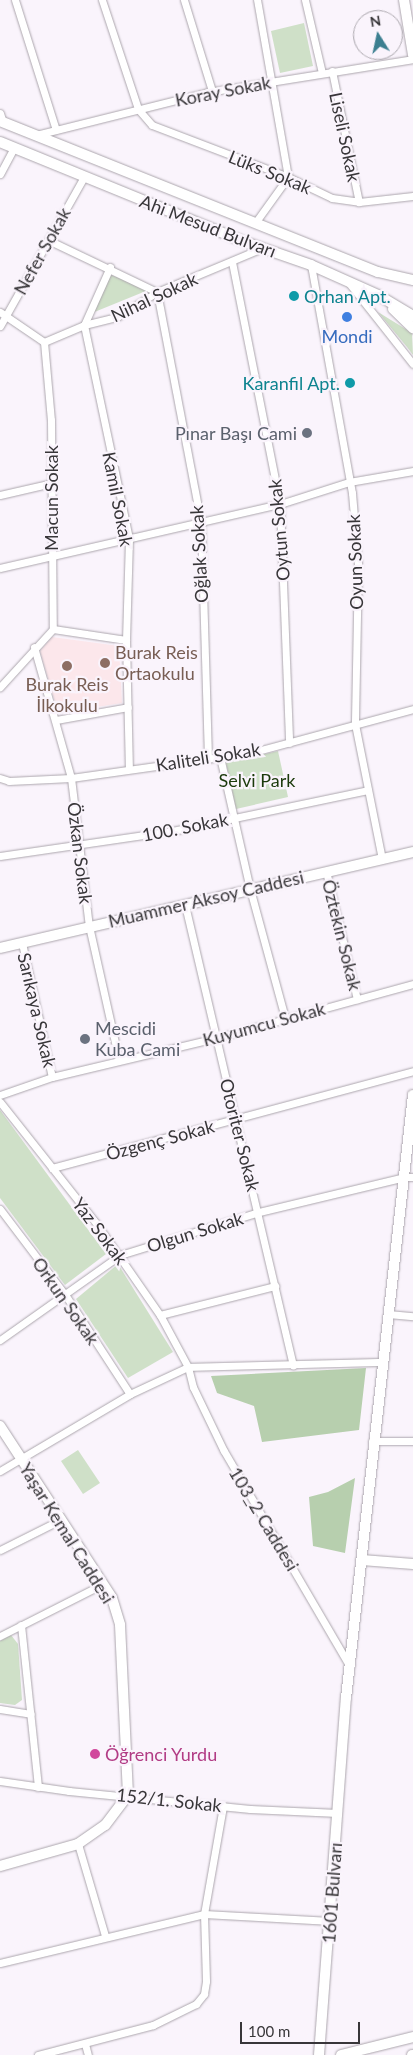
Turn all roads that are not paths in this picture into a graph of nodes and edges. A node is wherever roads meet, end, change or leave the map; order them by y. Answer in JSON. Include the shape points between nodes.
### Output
{"nodes":[{"id":1,"x":15,"y":0,"type":"edge"},
{"id":2,"x":102,"y":0,"type":"edge"},
{"id":3,"x":184,"y":0,"type":"edge"},
{"id":4,"x":257,"y":0,"type":"edge"},
{"id":5,"x":305,"y":0,"type":"edge"},
{"id":6,"x":404,"y":0,"type":"edge"},
{"id":7,"x":413,"y":57,"type":"edge"},
{"id":8,"x":332,"y":71,"type":"junction"},
{"id":9,"x":322,"y":73,"type":"junction"},
{"id":10,"x":271,"y":81,"type":"junction"},
{"id":11,"x":212,"y":91,"type":"junction"},
{"id":12,"x":138,"y":109,"type":"junction"},
{"id":13,"x":1,"y":119,"type":"edge"},
{"id":14,"x":56,"y":130,"type":"junction"},
{"id":15,"x":35,"y":136,"type":"junction"},
{"id":16,"x":0,"y":142,"type":"edge"},
{"id":17,"x":14,"y":148,"type":"junction"},
{"id":18,"x":0,"y":174,"type":"edge"},
{"id":19,"x":84,"y":177,"type":"junction"},
{"id":20,"x":288,"y":177,"type":"junction"},
{"id":21,"x":413,"y":196,"type":"edge"},
{"id":22,"x":359,"y":202,"type":"junction"},
{"id":23,"x":255,"y":223,"type":"junction"},
{"id":24,"x":48,"y":240,"type":"junction"},
{"id":25,"x":262,"y":248,"type":"junction"},
{"id":26,"x":232,"y":262,"type":"junction"},
{"id":27,"x":312,"y":265,"type":"junction"},
{"id":28,"x":110,"y":267,"type":"junction"},
{"id":29,"x":413,"y":269,"type":"edge"},
{"id":30,"x":378,"y":272,"type":"junction"},
{"id":31,"x":413,"y":280,"type":"edge"},
{"id":32,"x":348,"y":282,"type":"junction"},
{"id":33,"x":157,"y":292,"type":"junction"},
{"id":34,"x":378,"y":295,"type":"junction"},
{"id":35,"x":3,"y":314,"type":"edge"},
{"id":36,"x":413,"y":316,"type":"edge"},
{"id":37,"x":84,"y":325,"type":"junction"},
{"id":38,"x":0,"y":326,"type":"edge"},
{"id":39,"x":413,"y":328,"type":"edge"},
{"id":40,"x":44,"y":342,"type":"junction"},
{"id":41,"x":413,"y":364,"type":"edge"},
{"id":42,"x":413,"y":471,"type":"edge"},
{"id":43,"x":349,"y":482,"type":"junction"},
{"id":44,"x":52,"y":483,"type":"junction"},
{"id":45,"x":0,"y":494,"type":"edge"},
{"id":46,"x":280,"y":504,"type":"junction"},
{"id":47,"x":201,"y":522,"type":"junction"},
{"id":48,"x":128,"y":539,"type":"junction"},
{"id":49,"x":51,"y":556,"type":"junction"},
{"id":50,"x":0,"y":568,"type":"edge"},
{"id":51,"x":53,"y":629,"type":"junction"},
{"id":52,"x":126,"y":640,"type":"junction"},
{"id":53,"x":34,"y":647,"type":"junction"},
{"id":54,"x":0,"y":687,"type":"edge"},
{"id":55,"x":128,"y":707,"type":"junction"},
{"id":56,"x":413,"y":709,"type":"edge"},
{"id":57,"x":56,"y":720,"type":"junction"},
{"id":58,"x":355,"y":724,"type":"junction"},
{"id":59,"x":289,"y":743,"type":"junction"},
{"id":60,"x":220,"y":757,"type":"junction"},
{"id":61,"x":208,"y":759,"type":"junction"},
{"id":62,"x":129,"y":769,"type":"junction"},
{"id":63,"x":0,"y":778,"type":"edge"},
{"id":64,"x":71,"y":778,"type":"junction"},
{"id":65,"x":368,"y":790,"type":"junction"},
{"id":66,"x":234,"y":818,"type":"junction"},
{"id":67,"x":79,"y":845,"type":"junction"},
{"id":68,"x":413,"y":852,"type":"edge"},
{"id":69,"x":0,"y":856,"type":"edge"},
{"id":70,"x":382,"y":859,"type":"junction"},
{"id":71,"x":326,"y":871,"type":"junction"},
{"id":72,"x":250,"y":888,"type":"junction"},
{"id":73,"x":184,"y":904,"type":"junction"},
{"id":74,"x":89,"y":926,"type":"junction"},
{"id":75,"x":22,"y":942,"type":"junction"},
{"id":76,"x":0,"y":948,"type":"edge"},
{"id":77,"x":413,"y":984,"type":"edge"},
{"id":78,"x":357,"y":999,"type":"junction"},
{"id":79,"x":285,"y":1018,"type":"junction"},
{"id":80,"x":216,"y":1038,"type":"junction"},
{"id":81,"x":119,"y":1060,"type":"junction"},
{"id":82,"x":413,"y":1071,"type":"edge"},
{"id":83,"x":52,"y":1077,"type":"junction"},
{"id":84,"x":0,"y":1095,"type":"edge"},
{"id":85,"x":413,"y":1095,"type":"edge"},
{"id":86,"x":0,"y":1102,"type":"edge"},
{"id":87,"x":236,"y":1119,"type":"junction"},
{"id":88,"x":52,"y":1168,"type":"junction"},
{"id":89,"x":409,"y":1177,"type":"edge"},
{"id":90,"x":0,"y":1209,"type":"edge"},
{"id":91,"x":259,"y":1212,"type":"junction"},
{"id":92,"x":120,"y":1255,"type":"junction"},
{"id":93,"x":275,"y":1286,"type":"junction"},
{"id":94,"x":66,"y":1296,"type":"junction"},
{"id":95,"x":388,"y":1314,"type":"junction"},
{"id":96,"x":160,"y":1315,"type":"junction"},
{"id":97,"x":413,"y":1316,"type":"edge"},
{"id":98,"x":0,"y":1340,"type":"edge"},
{"id":99,"x":384,"y":1362,"type":"junction"},
{"id":100,"x":293,"y":1365,"type":"junction"},
{"id":101,"x":188,"y":1367,"type":"junction"},
{"id":102,"x":130,"y":1394,"type":"junction"},
{"id":103,"x":0,"y":1426,"type":"edge"},
{"id":104,"x":372,"y":1441,"type":"junction"},
{"id":105,"x":413,"y":1441,"type":"edge"},
{"id":106,"x":19,"y":1458,"type":"junction"},
{"id":107,"x":0,"y":1471,"type":"edge"},
{"id":108,"x":62,"y":1519,"type":"junction"},
{"id":109,"x":0,"y":1550,"type":"edge"},
{"id":110,"x":362,"y":1560,"type":"junction"},
{"id":111,"x":413,"y":1564,"type":"edge"},
{"id":112,"x":103,"y":1584,"type":"junction"},
{"id":113,"x":21,"y":1625,"type":"junction"},
{"id":114,"x":0,"y":1636,"type":"edge"},
{"id":115,"x":350,"y":1667,"type":"junction"},
{"id":116,"x":0,"y":1709,"type":"edge"},
{"id":117,"x":31,"y":1714,"type":"junction"},
{"id":118,"x":0,"y":1781,"type":"edge"},
{"id":119,"x":38,"y":1787,"type":"junction"},
{"id":120,"x":128,"y":1795,"type":"junction"},
{"id":121,"x":223,"y":1806,"type":"junction"},
{"id":122,"x":338,"y":1813,"type":"junction"},
{"id":123,"x":78,"y":1844,"type":"junction"},
{"id":124,"x":0,"y":1866,"type":"edge"},
{"id":125,"x":204,"y":1914,"type":"junction"},
{"id":126,"x":331,"y":1921,"type":"junction"},
{"id":127,"x":105,"y":1936,"type":"junction"},
{"id":128,"x":0,"y":1963,"type":"edge"},
{"id":129,"x":413,"y":2037,"type":"edge"},
{"id":130,"x":85,"y":2044,"type":"junction"},
{"id":131,"x":38,"y":2055,"type":"edge"},
{"id":132,"x":88,"y":2055,"type":"edge"},
{"id":133,"x":319,"y":2055,"type":"edge"},
{"id":134,"x":341,"y":2055,"type":"edge"}],
"edges":[{"from":1,"to":14,"type":"street"},
{"from":2,"to":12,"type":"street"},
{"from":3,"to":11,"type":"street"},
{"from":4,"to":10,"type":"street"},
{"from":5,"to":9,"type":"street","name":"Liseli Sokak"},
{"from":6,"to":7,"type":"main road"},
{"from":7,"to":8,"type":"street","name":"Koray Sokak"},
{"from":8,"to":9,"type":"street","name":"Koray Sokak"},
{"from":8,"to":22,"type":"street","name":"Liseli Sokak"},
{"from":9,"to":10,"type":"street","name":"Koray Sokak"},
{"from":10,"to":11,"type":"street","name":"Koray Sokak"},
{"from":10,"to":20,"type":"street"},
{"from":11,"to":12,"type":"street","name":"Koray Sokak"},
{"from":12,"to":14,"type":"street","name":"Koray Sokak"},
{"from":12,"to":20,"type":"street","name":"Lüks Sokak","via":[[152,125]]},
{"from":13,"to":15,"type":"main road","name":"Ahi Mesud Bulvarı"},
{"from":14,"to":15,"type":"street","name":"Koray Sokak"},
{"from":15,"to":23,"type":"main road","name":"Ahi Mesud Bulvarı"},
{"from":16,"to":17,"type":"main road","name":"Ahi Mesud Bulvarı"},
{"from":17,"to":18,"type":"street"},
{"from":17,"to":19,"type":"main road","name":"Ahi Mesud Bulvarı"},
{"from":19,"to":24,"type":"street","name":"Nefer Sokak"},
{"from":19,"to":25,"type":"main road","name":"Ahi Mesud Bulvarı"},
{"from":20,"to":22,"type":"street","name":"Lüks Sokak","via":[[332,198]]},
{"from":20,"to":23,"type":"street"},
{"from":21,"to":22,"type":"street","name":"Lüks Sokak"},
{"from":23,"to":30,"type":"main road","name":"Ahi Mesud Bulvarı"},
{"from":24,"to":28,"type":"street"},
{"from":24,"to":35,"type":"street","name":"Nefer Sokak"},
{"from":25,"to":26,"type":"street","name":"Nihal Sokak"},
{"from":25,"to":27,"type":"main road","name":"Ahi Mesud Bulvarı"},
{"from":26,"to":33,"type":"street","name":"Nihal Sokak"},
{"from":26,"to":46,"type":"street","name":"Oytun Sokak"},
{"from":27,"to":32,"type":"main road","name":"Ahi Mesud Bulvarı"},
{"from":27,"to":43,"type":"street","name":"Oyun Sokak"},
{"from":28,"to":33,"type":"street"},
{"from":28,"to":37,"type":"street"},
{"from":29,"to":30,"type":"main road","via":[[408,273]]},
{"from":30,"to":31,"type":"main road","name":"Ahi Mesud Bulvarı"},
{"from":32,"to":34,"type":"main road","name":"Ahi Mesud Bulvarı"},
{"from":32,"to":41,"type":"street"},
{"from":33,"to":37,"type":"street","name":"Nihal Sokak","via":[[117,317]]},
{"from":33,"to":47,"type":"street","name":"Oğlak Sokak"},
{"from":34,"to":36,"type":"main road","name":"Ahi Mesud Bulvarı"},
{"from":34,"to":39,"type":"main road"},
{"from":35,"to":38,"type":"street","name":"Nefer Sokak"},
{"from":35,"to":40,"type":"street"},
{"from":37,"to":40,"type":"street","name":"Nihal Sokak"},
{"from":37,"to":48,"type":"street","name":"Kamil Sokak"},
{"from":40,"to":44,"type":"street","name":"Macun Sokak"},
{"from":42,"to":43,"type":"street"},
{"from":43,"to":46,"type":"street"},
{"from":43,"to":58,"type":"street","name":"Oyun Sokak","via":[[358,564]]},
{"from":44,"to":45,"type":"street"},
{"from":44,"to":49,"type":"street","name":"Macun Sokak"},
{"from":46,"to":47,"type":"street"},
{"from":46,"to":59,"type":"street","name":"Oytun Sokak"},
{"from":47,"to":48,"type":"street"},
{"from":47,"to":61,"type":"street","name":"Oğlak Sokak"},
{"from":48,"to":49,"type":"street"},
{"from":48,"to":52,"type":"street","name":"Kamil Sokak"},
{"from":49,"to":50,"type":"street"},
{"from":49,"to":51,"type":"street","name":"Macun Sokak"},
{"from":51,"to":52,"type":"street"},
{"from":51,"to":53,"type":"street"},
{"from":52,"to":55,"type":"street","name":"Kamil Sokak"},
{"from":53,"to":54,"type":"street"},
{"from":53,"to":57,"type":"street","name":"Özkan Sokak"},
{"from":55,"to":57,"type":"street"},
{"from":55,"to":62,"type":"street","name":"Kamil Sokak"},
{"from":56,"to":58,"type":"street","name":"Kaliteli Sokak"},
{"from":57,"to":64,"type":"street","name":"Özkan Sokak"},
{"from":58,"to":59,"type":"street","name":"Kaliteli Sokak"},
{"from":58,"to":65,"type":"street","name":"Oyun Sokak"},
{"from":59,"to":60,"type":"street","name":"Kaliteli Sokak"},
{"from":60,"to":61,"type":"street","name":"Kaliteli Sokak"},
{"from":60,"to":66,"type":"street"},
{"from":61,"to":62,"type":"street","name":"Kaliteli Sokak"},
{"from":62,"to":64,"type":"street","name":"Kaliteli Sokak"},
{"from":63,"to":64,"type":"street","name":"Kaliteli Sokak","via":[[9,781]]},
{"from":64,"to":67,"type":"street","name":"Özkan Sokak"},
{"from":65,"to":66,"type":"street","name":"100. Sokak"},
{"from":65,"to":70,"type":"street","name":"Oyun Sokak"},
{"from":66,"to":67,"type":"street","name":"100. Sokak"},
{"from":66,"to":72,"type":"street"},
{"from":67,"to":69,"type":"street","name":"100. Sokak"},
{"from":67,"to":74,"type":"street","name":"Özkan Sokak"},
{"from":68,"to":70,"type":"main road","name":"Muammer Aksoy Caddesi"},
{"from":70,"to":71,"type":"main road","name":"Muammer Aksoy Caddesi"},
{"from":71,"to":72,"type":"main road","name":"Muammer Aksoy Caddesi"},
{"from":71,"to":78,"type":"street","name":"Öztekin Sokak"},
{"from":72,"to":73,"type":"main road","name":"Muammer Aksoy Caddesi"},
{"from":72,"to":79,"type":"street"},
{"from":73,"to":74,"type":"main road","name":"Muammer Aksoy Caddesi"},
{"from":73,"to":80,"type":"street","name":"Otoriter Sokak"},
{"from":74,"to":75,"type":"main road","name":"Muammer Aksoy Caddesi"},
{"from":74,"to":81,"type":"street","name":"Özkan Sokak"},
{"from":75,"to":76,"type":"main road","name":"Muammer Aksoy Caddesi"},
{"from":75,"to":83,"type":"street","name":"Sarıkaya Sokak"},
{"from":77,"to":78,"type":"street","name":"Kuyumcu Sokak"},
{"from":78,"to":79,"type":"street","name":"Kuyumcu Sokak"},
{"from":79,"to":80,"type":"street","name":"Kuyumcu Sokak"},
{"from":80,"to":81,"type":"street","name":"Kuyumcu Sokak"},
{"from":80,"to":87,"type":"street","name":"Otoriter Sokak"},
{"from":81,"to":83,"type":"street","name":"Kuyumcu Sokak"},
{"from":82,"to":87,"type":"street","name":"Özgenç Sokak"},
{"from":83,"to":84,"type":"street","name":"Kuyumcu Sokak"},
{"from":85,"to":89,"type":"main road","name":"1601 Bulvarı"},
{"from":86,"to":88,"type":"street","name":"Yaz Sokak"},
{"from":87,"to":88,"type":"street","name":"Özgenç Sokak"},
{"from":87,"to":91,"type":"street","name":"Otoriter Sokak"},
{"from":88,"to":92,"type":"street","name":"Yaz Sokak"},
{"from":89,"to":91,"type":"street","name":"Olgun Sokak"},
{"from":89,"to":95,"type":"main road","name":"1601 Bulvarı"},
{"from":90,"to":94,"type":"street","name":"Orkun Sokak"},
{"from":91,"to":92,"type":"street","name":"Olgun Sokak"},
{"from":91,"to":93,"type":"street","name":"Otoriter Sokak"},
{"from":92,"to":94,"type":"street","name":"Olgun Sokak"},
{"from":92,"to":96,"type":"street","name":"Yaz Sokak"},
{"from":93,"to":96,"type":"street"},
{"from":93,"to":100,"type":"street","name":"Otoriter Sokak"},
{"from":94,"to":98,"type":"street","name":"Olgun Sokak"},
{"from":94,"to":102,"type":"street","name":"Orkun Sokak"},
{"from":95,"to":97,"type":"street"},
{"from":95,"to":99,"type":"main road","name":"1601 Bulvarı"},
{"from":96,"to":101,"type":"street","name":"Yaz Sokak"},
{"from":99,"to":100,"type":"street"},
{"from":99,"to":104,"type":"main road","name":"1601 Bulvarı"},
{"from":100,"to":101,"type":"street"},
{"from":101,"to":102,"type":"street"},
{"from":101,"to":115,"type":"street","name":"103_2 Caddesi","via":[[193,1387],[224,1451]]},
{"from":102,"to":106,"type":"street"},
{"from":103,"to":106,"type":"main road","name":"Yaşar Kemal Caddesi"},
{"from":104,"to":105,"type":"street"},
{"from":104,"to":110,"type":"main road","name":"1601 Bulvarı"},
{"from":106,"to":107,"type":"street"},
{"from":106,"to":108,"type":"main road","name":"Yaşar Kemal Caddesi"},
{"from":108,"to":109,"type":"street"},
{"from":108,"to":112,"type":"main road","name":"Yaşar Kemal Caddesi"},
{"from":110,"to":111,"type":"main road"},
{"from":110,"to":115,"type":"main road","name":"1601 Bulvarı"},
{"from":112,"to":113,"type":"street"},
{"from":112,"to":120,"type":"main road","name":"Yaşar Kemal Caddesi","via":[[112,1598],[120,1626]]},
{"from":113,"to":114,"type":"street"},
{"from":113,"to":117,"type":"street"},
{"from":115,"to":122,"type":"main road","name":"1601 Bulvarı"},
{"from":116,"to":117,"type":"street"},
{"from":117,"to":119,"type":"street"},
{"from":118,"to":119,"type":"street","name":"152/1. Sokak"},
{"from":119,"to":120,"type":"street","name":"152/1. Sokak"},
{"from":120,"to":121,"type":"street","name":"152/1. Sokak"},
{"from":120,"to":123,"type":"main road","via":[[105,1824]]},
{"from":121,"to":122,"type":"street","name":"152/1. Sokak"},
{"from":121,"to":125,"type":"street"},
{"from":122,"to":126,"type":"main road","name":"1601 Bulvarı"},
{"from":123,"to":124,"type":"main road"},
{"from":123,"to":127,"type":"street"},
{"from":125,"to":126,"type":"street"},
{"from":125,"to":127,"type":"street"},
{"from":125,"to":130,"type":"street","via":[[206,1981],[204,1994],[196,2004],[153,2025]]},
{"from":126,"to":133,"type":"main road","name":"1601 Bulvarı"},
{"from":127,"to":128,"type":"street"},
{"from":129,"to":134,"type":"main road"},
{"from":130,"to":131,"type":"street"},
{"from":130,"to":132,"type":"street"}]}
